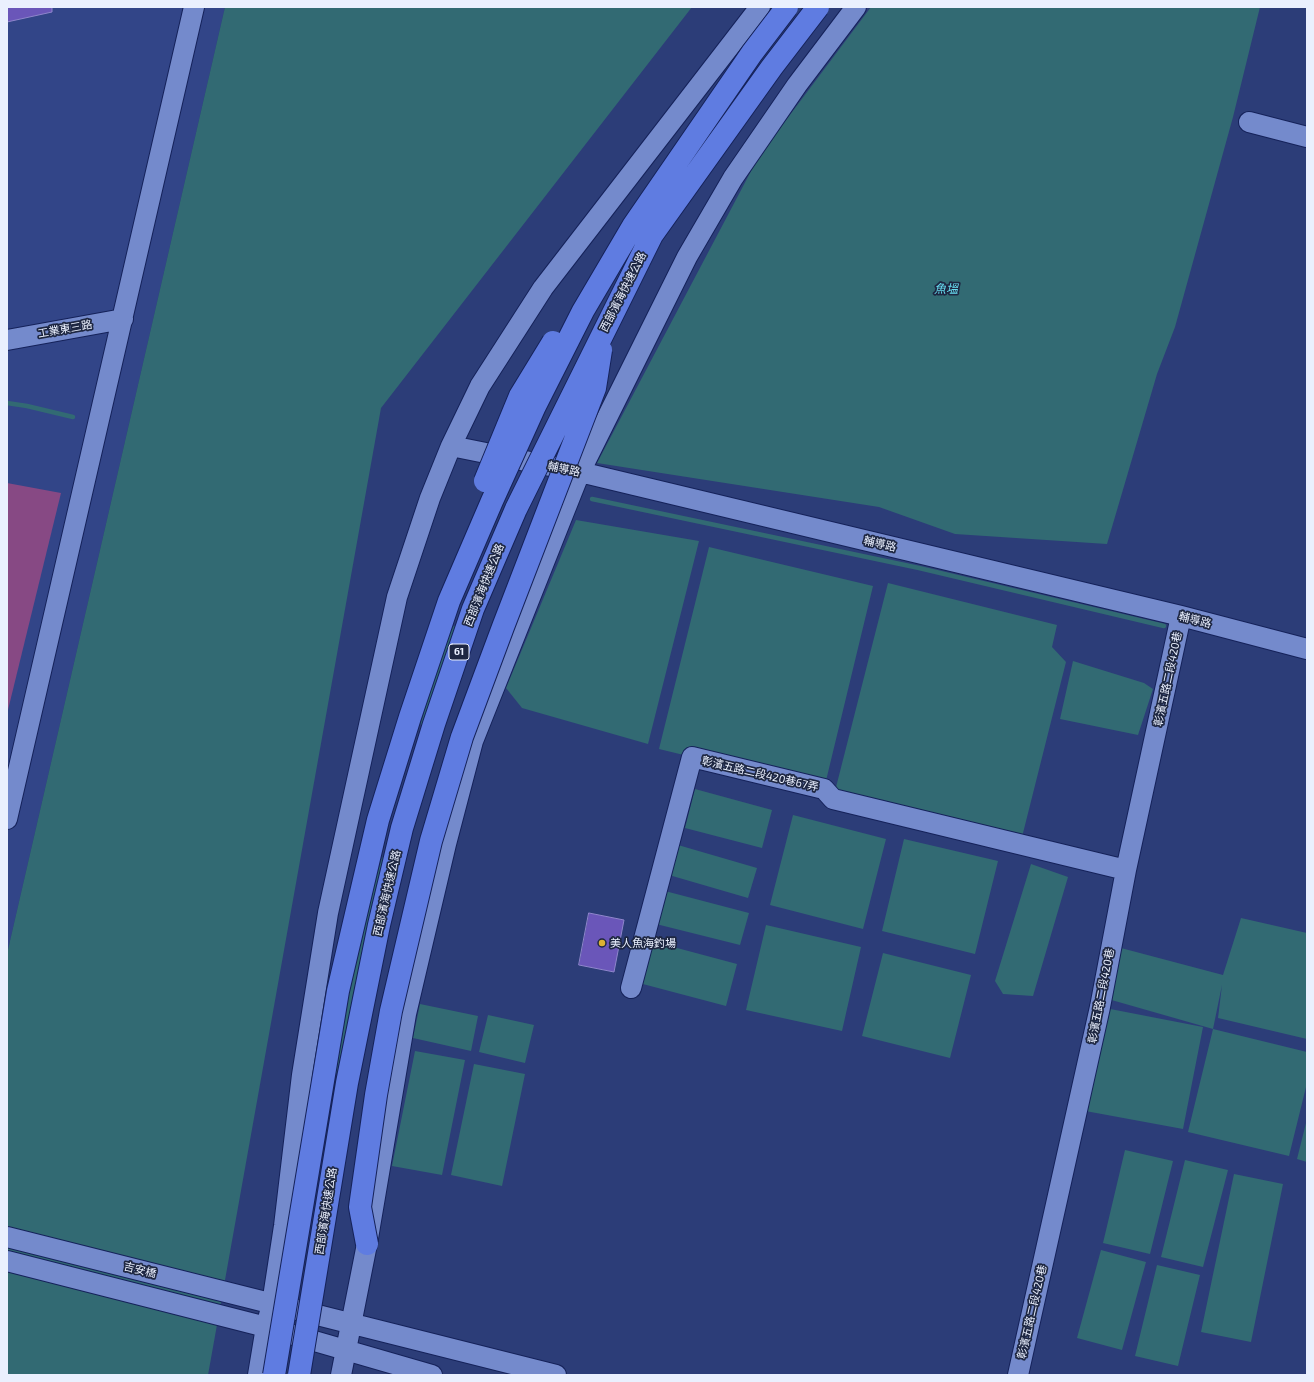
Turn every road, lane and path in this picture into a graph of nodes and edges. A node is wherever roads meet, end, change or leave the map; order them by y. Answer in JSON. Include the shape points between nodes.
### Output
{"nodes":[{"id":1,"x":194,"y":7,"type":"edge"},
{"id":2,"x":760,"y":7,"type":"edge"},
{"id":3,"x":787,"y":7,"type":"edge"},
{"id":4,"x":818,"y":7,"type":"edge"},
{"id":5,"x":856,"y":7,"type":"edge"},
{"id":6,"x":1249,"y":122,"type":"dead end"},
{"id":7,"x":1307,"y":137,"type":"edge"},
{"id":8,"x":583,"y":311,"type":"junction"},
{"id":9,"x":122,"y":319,"type":"junction"},
{"id":10,"x":604,"y":330,"type":"junction"},
{"id":11,"x":7,"y":340,"type":"edge"},
{"id":12,"x":451,"y":446,"type":"junction"},
{"id":13,"x":580,"y":472,"type":"junction"},
{"id":14,"x":1181,"y":616,"type":"junction"},
{"id":15,"x":1307,"y":649,"type":"edge"},
{"id":16,"x":7,"y":819,"type":"edge"},
{"id":17,"x":1126,"y":870,"type":"junction"},
{"id":18,"x":631,"y":988,"type":"dead end"},
{"id":19,"x":284,"y":1226,"type":"junction"},
{"id":20,"x":7,"y":1237,"type":"edge"},
{"id":21,"x":367,"y":1244,"type":"junction"},
{"id":22,"x":7,"y":1261,"type":"edge"},
{"id":23,"x":272,"y":1304,"type":"junction"},
{"id":24,"x":350,"y":1323,"type":"junction"},
{"id":25,"x":266,"y":1327,"type":"junction"},
{"id":26,"x":346,"y":1351,"type":"junction"},
{"id":27,"x":258,"y":1375,"type":"edge"},
{"id":28,"x":274,"y":1375,"type":"edge"},
{"id":29,"x":298,"y":1375,"type":"edge"},
{"id":30,"x":341,"y":1375,"type":"edge"},
{"id":31,"x":432,"y":1375,"type":"edge"},
{"id":32,"x":556,"y":1375,"type":"edge"},
{"id":33,"x":1018,"y":1375,"type":"edge"}],
"edges":[{"from":1,"to":9,"type":"street"},
{"from":2,"to":12,"type":"street","via":[[543,288],[480,386]]},
{"from":3,"to":8,"type":"highway","name":"西部濱海快速公路","number":"61","bridge":true,"via":[[752,53],[633,226]]},
{"from":4,"to":10,"type":"highway","name":"西部濱海快速公路","number":"61","bridge":true,"via":[[652,235]]},
{"from":5,"to":13,"type":"street","via":[[797,85],[733,178],[687,257]]},
{"from":6,"to":7,"type":"street"},
{"from":8,"to":19,"type":"highway","bridge":true,"via":[[550,345],[520,396],[437,595],[367,819],[328,995],[303,1168]]},
{"from":8,"to":28,"type":"highway","name":"西部濱海快速公路","number":"61","bridge":true,"via":[[535,406],[449,601],[378,820],[338,990]]},
{"from":9,"to":11,"type":"street","name":"工業東三路"},
{"from":9,"to":16,"type":"street"},
{"from":10,"to":21,"type":"highway","bridge":true,"via":[[595,388],[462,737],[430,841],[390,1011],[376,1095],[360,1207]]},
{"from":10,"to":29,"type":"highway","name":"西部濱海快速公路","number":"61","bridge":true,"via":[[516,509],[473,609],[402,828],[347,1082]]},
{"from":12,"to":13,"type":"street","name":"輔導路"},
{"from":12,"to":19,"type":"street","via":[[430,498],[398,596],[328,913],[302,1076]]},
{"from":13,"to":14,"type":"street","name":"輔導路"},
{"from":13,"to":21,"type":"street","via":[[473,741],[406,1014]]},
{"from":14,"to":15,"type":"street","name":"輔導路"},
{"from":14,"to":17,"type":"street","name":"彰濱五路二段420巷"},
{"from":17,"to":18,"type":"street","name":"彰濱五路二段420巷67弄","via":[[833,798],[824,789],[692,758]]},
{"from":17,"to":33,"type":"street","name":"彰濱五路二段420巷","via":[[1100,1007]]},
{"from":19,"to":23,"type":"street"},
{"from":20,"to":23,"type":"street","name":"吉安橋"},
{"from":21,"to":24,"type":"street"},
{"from":22,"to":25,"type":"street"},
{"from":23,"to":24,"type":"street","name":"吉安橋"},
{"from":23,"to":25,"type":"street"},
{"from":24,"to":26,"type":"street"},
{"from":24,"to":32,"type":"street","name":"吉安橋"},
{"from":25,"to":26,"type":"street"},
{"from":25,"to":27,"type":"street"},
{"from":26,"to":30,"type":"street"},
{"from":26,"to":31,"type":"street"}]}
